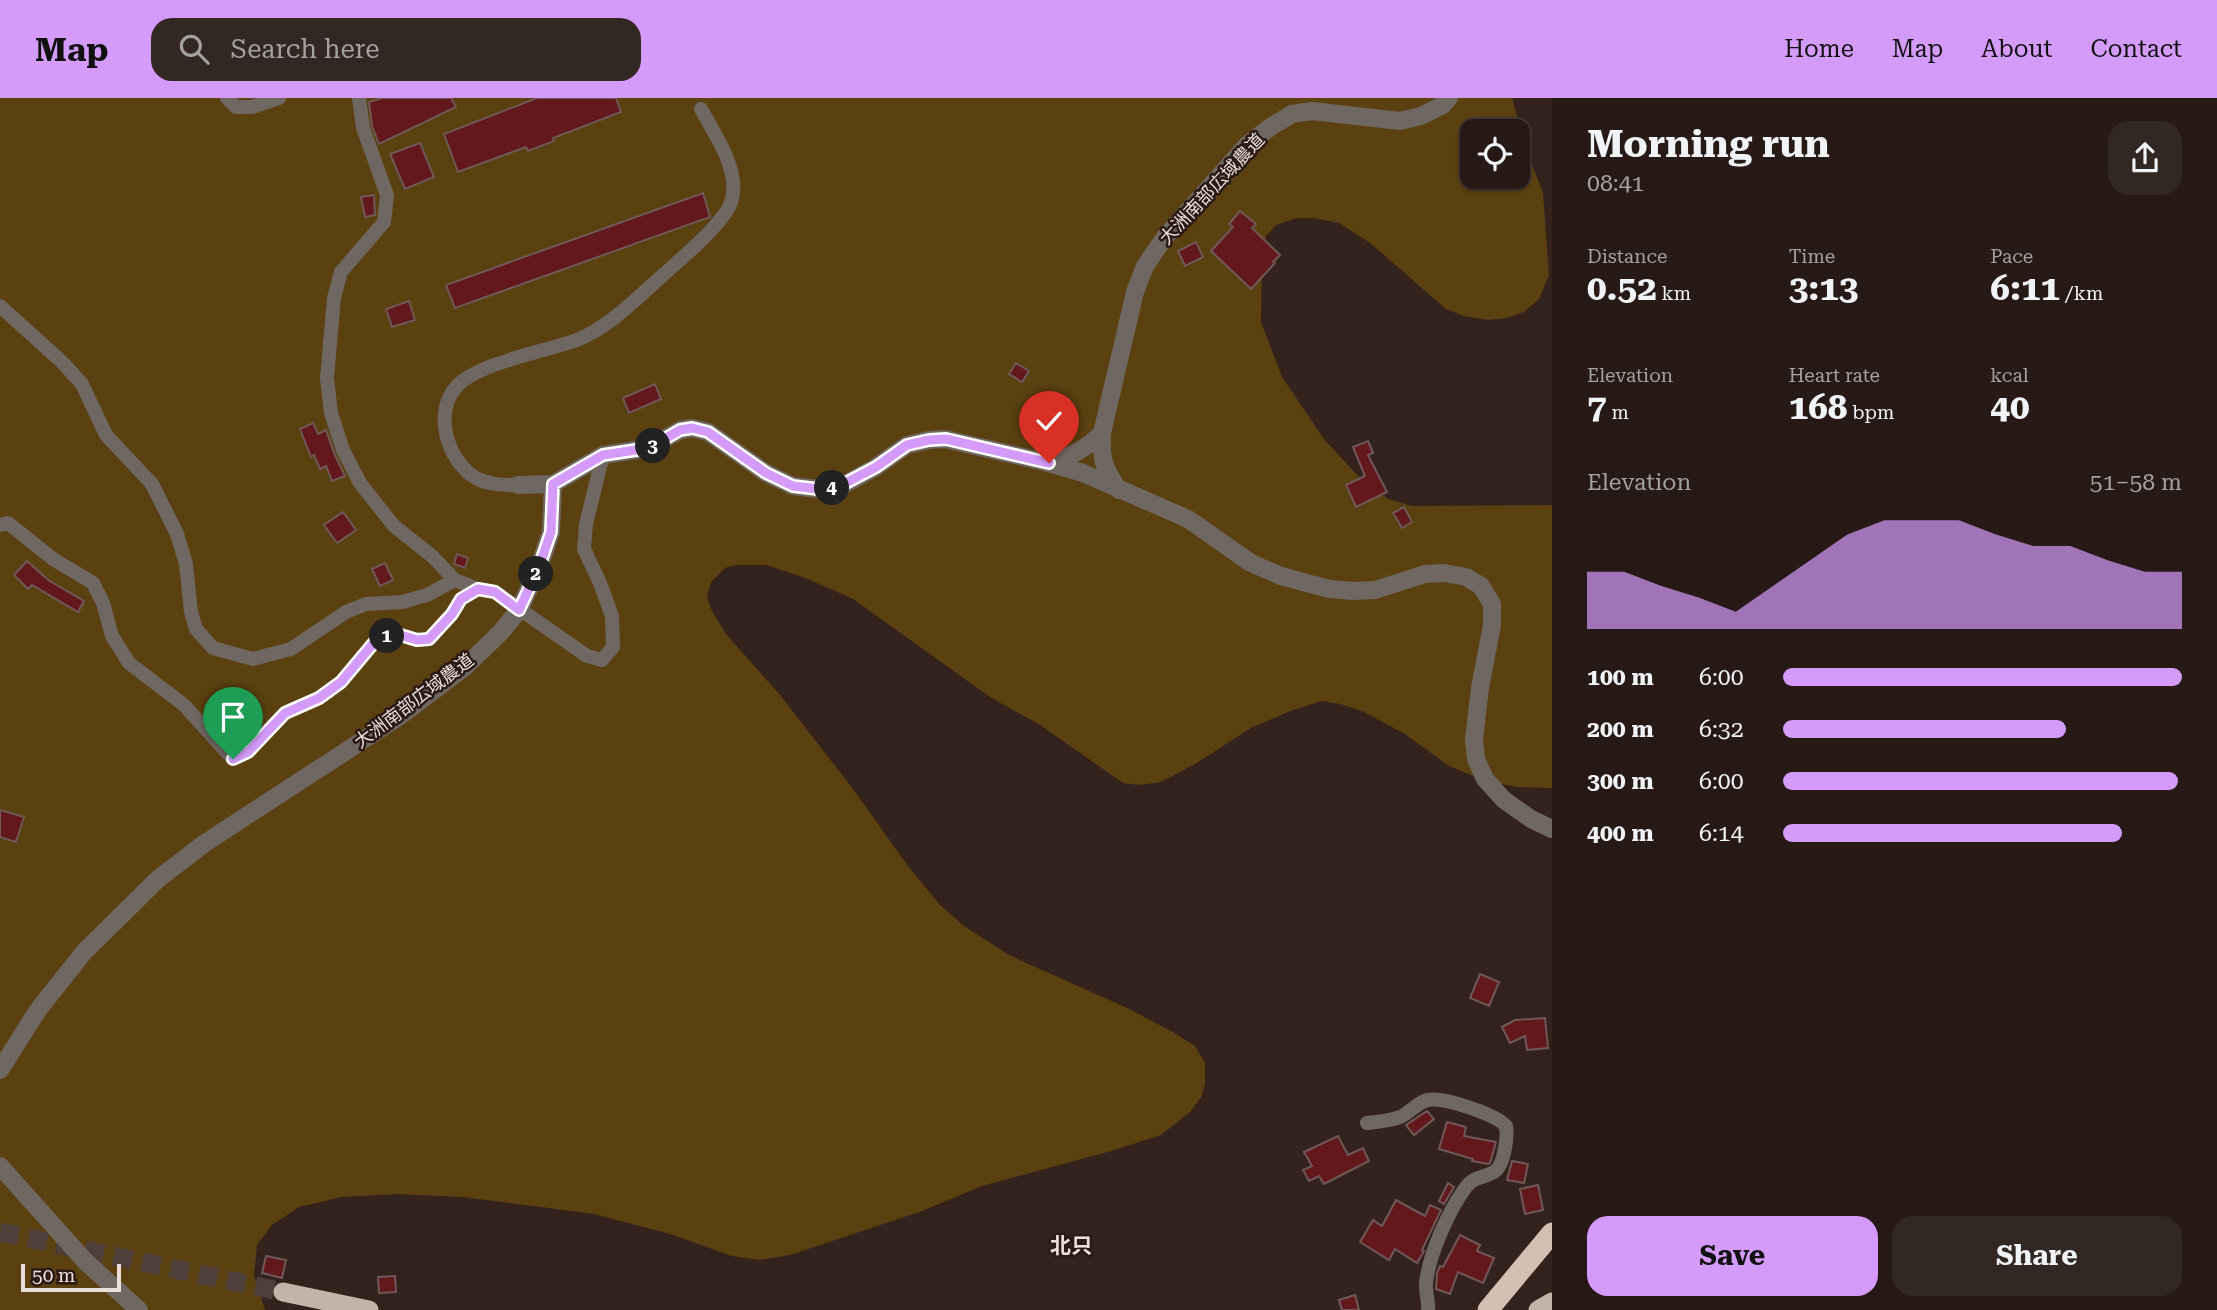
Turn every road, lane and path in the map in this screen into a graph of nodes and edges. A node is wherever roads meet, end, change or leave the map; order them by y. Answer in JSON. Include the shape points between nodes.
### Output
{"nodes":[{"id":1,"x":227,"y":98,"type":"edge"},
{"id":2,"x":279,"y":98,"type":"edge"},
{"id":3,"x":359,"y":98,"type":"edge"},
{"id":4,"x":1449,"y":98,"type":"edge"},
{"id":5,"x":701,"y":109,"type":"dead end"},
{"id":6,"x":0,"y":306,"type":"edge"},
{"id":7,"x":1102,"y":433,"type":"junction"},
{"id":8,"x":603,"y":455,"type":"junction"},
{"id":9,"x":1049,"y":463,"type":"junction"},
{"id":10,"x":553,"y":484,"type":"junction"},
{"id":11,"x":518,"y":485,"type":"joint"},
{"id":12,"x":1119,"y":490,"type":"junction"},
{"id":13,"x":0,"y":525,"type":"edge"},
{"id":14,"x":456,"y":580,"type":"junction"},
{"id":15,"x":478,"y":589,"type":"junction"},
{"id":16,"x":519,"y":610,"type":"junction"},
{"id":17,"x":1552,"y":829,"type":"edge"},
{"id":18,"x":0,"y":1070,"type":"edge"},
{"id":19,"x":1367,"y":1123,"type":"dead end"},
{"id":20,"x":0,"y":1167,"type":"edge"},
{"id":21,"x":1552,"y":1233,"type":"edge"},
{"id":22,"x":283,"y":1292,"type":"tunnel mouth"},
{"id":23,"x":1552,"y":1302,"type":"edge"},
{"id":24,"x":139,"y":1310,"type":"edge"},
{"id":25,"x":369,"y":1310,"type":"edge"},
{"id":26,"x":1428,"y":1310,"type":"edge"},
{"id":27,"x":1488,"y":1310,"type":"edge"},
{"id":28,"x":1538,"y":1310,"type":"edge"}],
"edges":[{"from":1,"to":2,"type":"street","via":[[236,107],[252,107]]},
{"from":3,"to":14,"type":"street","via":[[363,128],[387,195],[384,222],[341,272],[334,298],[327,377],[331,413],[342,450],[360,483],[394,526]]},
{"from":4,"to":7,"type":"street","name":"大洲南部広域農道","via":[[1421,116],[1400,121],[1312,111],[1292,114],[1247,145],[1145,266]]},
{"from":5,"to":11,"type":"street","via":[[733,176],[734,194],[728,210],[697,244],[604,325],[577,340],[481,371],[458,384],[447,402],[445,425],[461,465],[494,485]]},
{"from":6,"to":14,"type":"street","via":[[82,384],[106,435],[152,484],[177,534],[196,629],[213,648],[253,659],[291,649],[345,612],[366,604],[427,595]]},
{"from":7,"to":9,"type":"street","via":[[1073,455]]},
{"from":7,"to":12,"type":"street","name":"大洲南部広域農道","via":[[1105,471]]},
{"from":8,"to":9,"type":"street","via":[[649,448],[692,428],[708,432],[766,473],[793,486],[818,489],[840,486],[907,445],[929,440],[946,439]]},
{"from":8,"to":10,"type":"street"},
{"from":8,"to":16,"type":"street","via":[[584,549],[612,616],[613,646],[601,660],[587,656]]},
{"from":9,"to":12,"type":"street"},
{"from":10,"to":11,"type":"street"},
{"from":10,"to":16,"type":"street","name":"大洲南部広域農道","via":[[551,532]]},
{"from":12,"to":17,"type":"street","via":[[1188,519],[1251,563],[1281,576],[1353,591],[1444,573],[1466,577],[1481,586],[1492,604],[1492,625],[1479,688],[1476,759],[1485,779],[1504,800]]},
{"from":13,"to":15,"type":"street","via":[[8,523],[93,583],[112,636],[129,663],[184,705],[233,759],[248,752],[285,713],[341,682],[377,639],[397,634],[429,639],[461,599]]},
{"from":14,"to":15,"type":"street"},
{"from":15,"to":16,"type":"street","via":[[495,592]]},
{"from":16,"to":18,"type":"street","name":"大洲南部広域農道","via":[[466,666],[400,716],[205,843],[158,879],[84,952],[38,1010]]},
{"from":19,"to":26,"type":"street","via":[[1396,1119],[1424,1101],[1435,1100],[1495,1118],[1506,1126],[1507,1140],[1498,1169],[1469,1184],[1446,1224],[1426,1282]]},
{"from":20,"to":24,"type":"street","via":[[86,1262]]},
{"from":21,"to":27,"type":"highway"},
{"from":22,"to":25,"type":"highway"},
{"from":23,"to":28,"type":"highway"}]}
